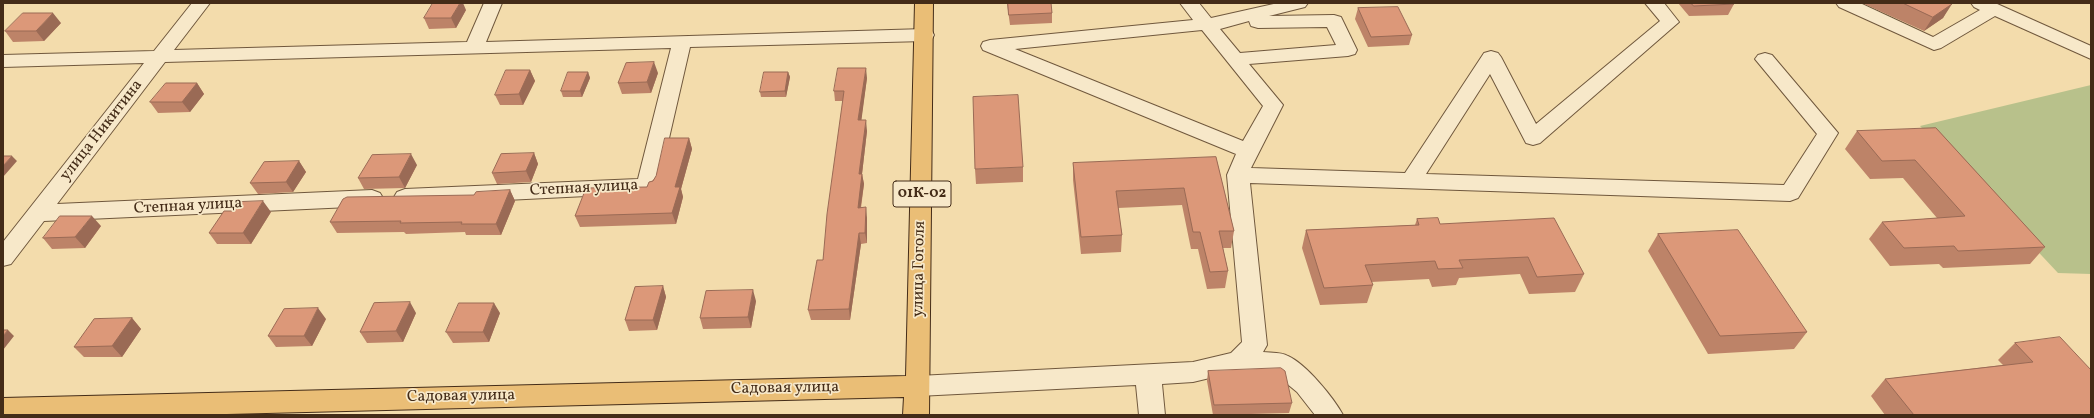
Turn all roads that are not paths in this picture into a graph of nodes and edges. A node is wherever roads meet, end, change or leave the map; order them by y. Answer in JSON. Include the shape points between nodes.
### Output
{"nodes":[{"id":1,"x":201,"y":3,"type":"edge"},
{"id":2,"x":492,"y":3,"type":"edge"},
{"id":3,"x":924,"y":3,"type":"edge"},
{"id":4,"x":1189,"y":3,"type":"edge"},
{"id":5,"x":1257,"y":3,"type":"edge"},
{"id":6,"x":1299,"y":3,"type":"edge"},
{"id":7,"x":1654,"y":3,"type":"edge"},
{"id":8,"x":1845,"y":3,"type":"edge"},
{"id":9,"x":1986,"y":6,"type":"edge"},
{"id":10,"x":1214,"y":24,"type":"junction"},
{"id":11,"x":925,"y":35,"type":"junction"},
{"id":12,"x":682,"y":42,"type":"junction"},
{"id":13,"x":474,"y":48,"type":"junction"},
{"id":14,"x":2091,"y":53,"type":"edge"},
{"id":15,"x":159,"y":56,"type":"junction"},
{"id":16,"x":1235,"y":59,"type":"junction"},
{"id":17,"x":1765,"y":59,"type":"dead end"},
{"id":18,"x":3,"y":61,"type":"edge"},
{"id":19,"x":1248,"y":151,"type":"junction"},
{"id":20,"x":1238,"y":174,"type":"junction"},
{"id":21,"x":1411,"y":180,"type":"junction"},
{"id":22,"x":38,"y":213,"type":"junction"},
{"id":23,"x":3,"y":258,"type":"edge"},
{"id":24,"x":1239,"y":361,"type":"junction"},
{"id":25,"x":1148,"y":374,"type":"junction"},
{"id":26,"x":918,"y":386,"type":"junction"},
{"id":27,"x":295,"y":408,"type":"edge"},
{"id":28,"x":3,"y":409,"type":"edge"},
{"id":29,"x":916,"y":415,"type":"edge"},
{"id":30,"x":1152,"y":415,"type":"edge"},
{"id":31,"x":1330,"y":415,"type":"edge"}],
"edges":[{"from":1,"to":15,"type":"street","name":"улица Никитина"},
{"from":2,"to":13,"type":"street"},
{"from":3,"to":11,"type":"main road","name":"улица Гоголя","number":"01К-02"},
{"from":4,"to":10,"type":"street"},
{"from":5,"to":10,"type":"street"},
{"from":6,"to":10,"type":"street"},
{"from":7,"to":21,"type":"street","via":[[1670,22],[1533,138],[1491,57]]},
{"from":8,"to":9,"type":"street","via":[[1934,44]]},
{"from":9,"to":14,"type":"street"},
{"from":10,"to":16,"type":"street"},
{"from":10,"to":16,"type":"street","via":[[1334,20],[1348,50]]},
{"from":10,"to":19,"type":"street","via":[[990,46]]},
{"from":11,"to":12,"type":"street"},
{"from":11,"to":26,"type":"main road","name":"улица Гоголя","number":"01К-02"},
{"from":12,"to":13,"type":"street"},
{"from":12,"to":22,"type":"street","name":"Степная улица","via":[[646,186]]},
{"from":13,"to":15,"type":"street"},
{"from":15,"to":18,"type":"street"},
{"from":15,"to":22,"type":"street","name":"улица Никитина"},
{"from":16,"to":19,"type":"street","via":[[1273,105]]},
{"from":17,"to":21,"type":"street","via":[[1828,133],[1790,193]]},
{"from":19,"to":20,"type":"street"},
{"from":20,"to":21,"type":"street"},
{"from":20,"to":24,"type":"street","via":[[1255,345]]},
{"from":22,"to":23,"type":"street","name":"улица Никитина"},
{"from":24,"to":25,"type":"street","via":[[1193,372]]},
{"from":24,"to":31,"type":"street","via":[[1280,363],[1306,385]]},
{"from":25,"to":26,"type":"street"},
{"from":25,"to":30,"type":"street"},
{"from":26,"to":27,"type":"main road","name":"Садовая улица"},
{"from":26,"to":29,"type":"main road","name":"улица Гоголя"},
{"from":27,"to":28,"type":"main road","name":"Садовая улица"}]}
